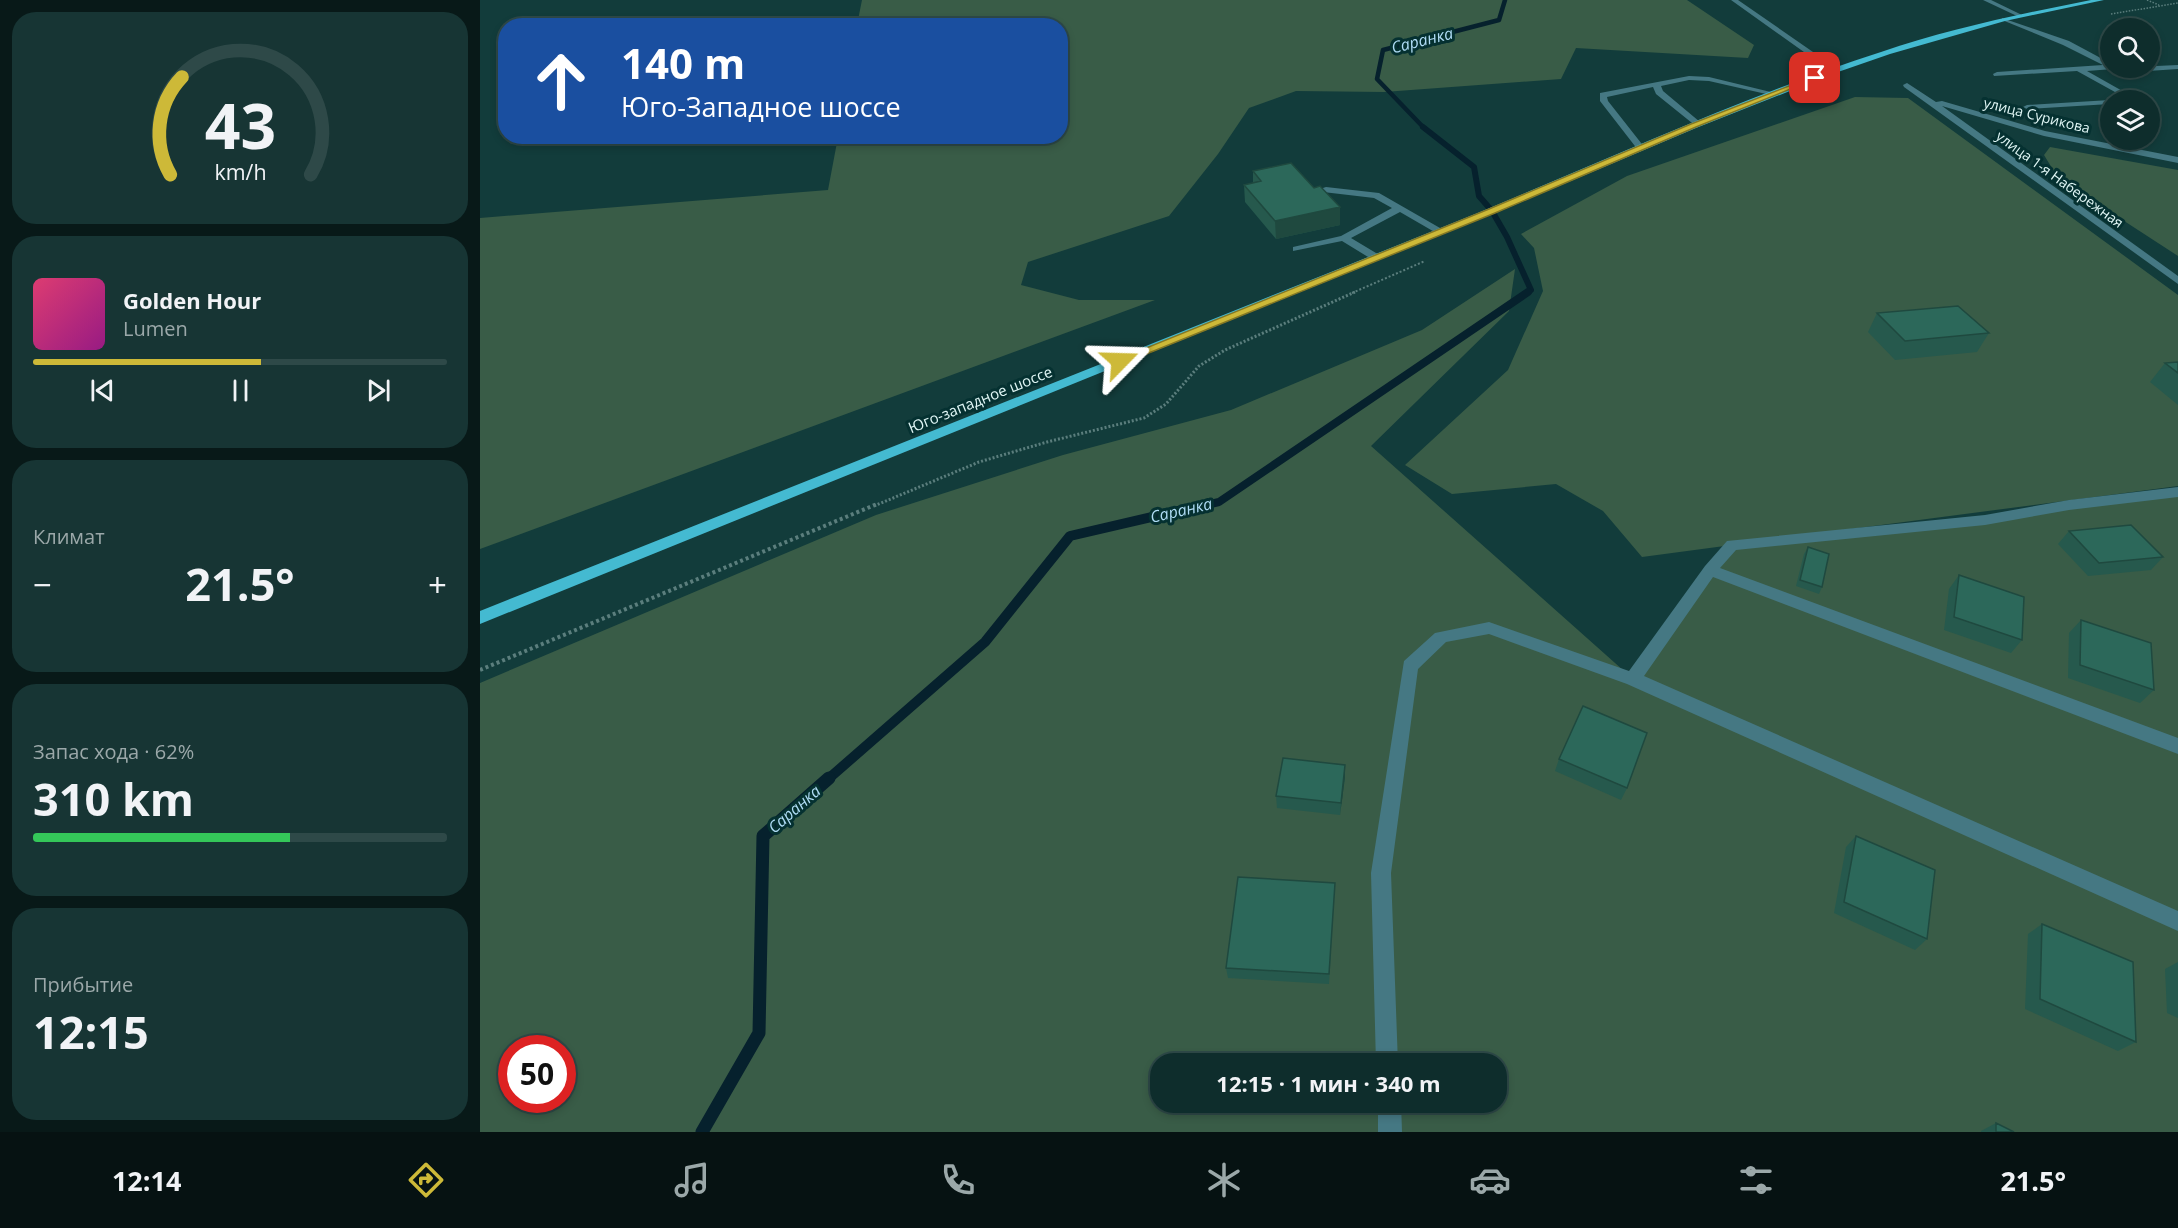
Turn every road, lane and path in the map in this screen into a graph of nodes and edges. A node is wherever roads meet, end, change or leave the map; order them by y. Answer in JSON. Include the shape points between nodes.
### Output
{"nodes":[{"id":1,"x":1734,"y":0,"type":"edge"},
{"id":2,"x":1986,"y":0,"type":"edge"},
{"id":3,"x":2101,"y":0,"type":"edge"},
{"id":4,"x":2147,"y":0,"type":"edge"},
{"id":5,"x":2178,"y":3,"type":"edge"},
{"id":6,"x":2160,"y":5,"type":"junction"},
{"id":7,"x":2019,"y":15,"type":"junction"},
{"id":8,"x":2103,"y":16,"type":"dead end"},
{"id":9,"x":2004,"y":19,"type":"junction"},
{"id":10,"x":2100,"y":61,"type":"edge"},
{"id":11,"x":2100,"y":67,"type":"edge"},
{"id":12,"x":2178,"y":67,"type":"edge"},
{"id":13,"x":2077,"y":68,"type":"junction"},
{"id":14,"x":2160,"y":68,"type":"edge"},
{"id":15,"x":1835,"y":70,"type":"junction"},
{"id":16,"x":1997,"y":74,"type":"dead end"},
{"id":17,"x":1656,"y":84,"type":"junction"},
{"id":18,"x":1907,"y":85,"type":"dead end"},
{"id":19,"x":2116,"y":90,"type":"edge"},
{"id":20,"x":1775,"y":94,"type":"junction"},
{"id":21,"x":1926,"y":99,"type":"junction"},
{"id":22,"x":2100,"y":103,"type":"edge"},
{"id":23,"x":2027,"y":108,"type":"dead end"},
{"id":24,"x":1697,"y":124,"type":"junction"},
{"id":25,"x":1641,"y":148,"type":"junction"},
{"id":26,"x":2178,"y":160,"type":"edge"},
{"id":27,"x":1326,"y":190,"type":"edge"},
{"id":28,"x":1400,"y":208,"type":"junction"},
{"id":29,"x":1442,"y":231,"type":"junction"},
{"id":30,"x":1344,"y":238,"type":"junction"},
{"id":31,"x":1297,"y":249,"type":"dead end"},
{"id":32,"x":1435,"y":256,"type":"dead end"},
{"id":33,"x":1377,"y":258,"type":"junction"},
{"id":34,"x":2178,"y":281,"type":"edge"},
{"id":35,"x":2178,"y":492,"type":"edge"},
{"id":36,"x":1710,"y":570,"type":"junction"},
{"id":37,"x":480,"y":618,"type":"edge"},
{"id":38,"x":480,"y":670,"type":"edge"},
{"id":39,"x":1632,"y":679,"type":"junction"},
{"id":40,"x":2178,"y":746,"type":"edge"},
{"id":41,"x":2178,"y":921,"type":"edge"},
{"id":42,"x":1388,"y":1053,"type":"edge"},
{"id":43,"x":1389,"y":1113,"type":"edge"},
{"id":44,"x":1390,"y":1132,"type":"edge"}],
"edges":[{"from":1,"to":15,"type":"street"},
{"from":2,"to":7,"type":"street"},
{"from":3,"to":7,"type":"main road"},
{"from":4,"to":6,"type":"path"},
{"from":5,"to":6,"type":"path"},
{"from":6,"to":8,"type":"path"},
{"from":7,"to":9,"type":"main road"},
{"from":9,"to":10,"type":"street"},
{"from":9,"to":15,"type":"main road"},
{"from":11,"to":13,"type":"street"},
{"from":12,"to":14,"type":"street"},
{"from":13,"to":16,"type":"street"},
{"from":13,"to":19,"type":"street"},
{"from":15,"to":20,"type":"main road"},
{"from":17,"to":20,"type":"street","via":[[1709,79]]},
{"from":17,"to":24,"type":"street","via":[[1659,92]]},
{"from":17,"to":25,"type":"street","via":[[1603,95]]},
{"from":18,"to":21,"type":"street","name":"улица 1-я Набережная"},
{"from":20,"to":24,"type":"main road"},
{"from":21,"to":26,"type":"street","name":"улица Сурикова","via":[[2044,133]]},
{"from":21,"to":34,"type":"street","name":"улица 1-я Набережная"},
{"from":22,"to":23,"type":"street"},
{"from":24,"to":25,"type":"main road"},
{"from":25,"to":29,"type":"main road","name":"Юго-западное шоссе"},
{"from":27,"to":28,"type":"street","via":[[1376,195]]},
{"from":28,"to":29,"type":"street"},
{"from":28,"to":30,"type":"street"},
{"from":29,"to":33,"type":"main road","name":"Юго-западное шоссе"},
{"from":30,"to":31,"type":"street"},
{"from":30,"to":33,"type":"street"},
{"from":32,"to":38,"type":"path","via":[[1225,350],[1199,366],[1166,404],[1144,418],[979,462]]},
{"from":33,"to":37,"type":"main road","name":"Юго-западное шоссе"},
{"from":35,"to":36,"type":"street","via":[[1985,520],[1732,545]]},
{"from":36,"to":39,"type":"street"},
{"from":36,"to":40,"type":"street"},
{"from":39,"to":41,"type":"street"},
{"from":39,"to":42,"type":"street","via":[[1489,628],[1441,637],[1410,666],[1381,873]]},
{"from":43,"to":44,"type":"street"}]}
